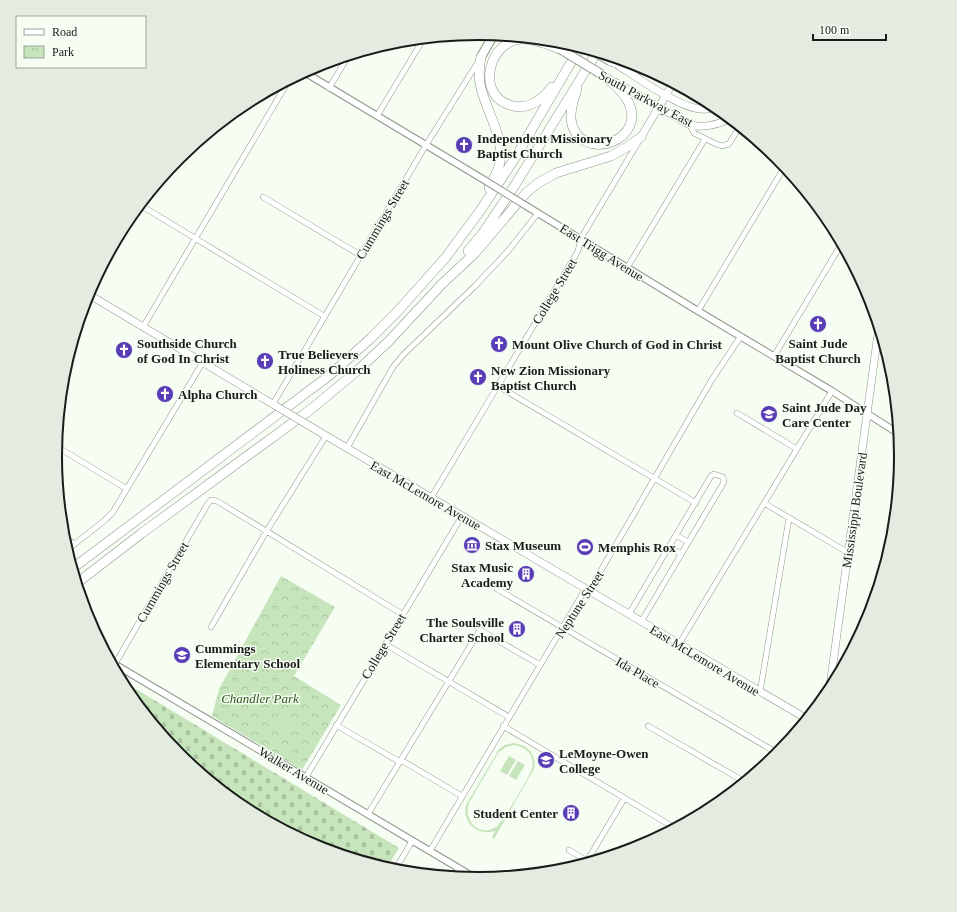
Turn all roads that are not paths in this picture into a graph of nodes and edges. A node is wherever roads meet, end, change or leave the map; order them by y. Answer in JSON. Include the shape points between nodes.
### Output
{"nodes":[{"id":1,"x":490,"y":40,"type":"edge"},
{"id":2,"x":511,"y":42,"type":"edge"},
{"id":3,"x":420,"y":45,"type":"edge"},
{"id":4,"x":550,"y":46,"type":"edge"},
{"id":5,"x":556,"y":47,"type":"edge"},
{"id":6,"x":560,"y":50,"type":"junction"},
{"id":7,"x":577,"y":52,"type":"edge"},
{"id":8,"x":481,"y":57,"type":"junction"},
{"id":9,"x":594,"y":57,"type":"edge"},
{"id":10,"x":345,"y":62,"type":"edge"},
{"id":11,"x":611,"y":62,"type":"edge"},
{"id":12,"x":601,"y":74,"type":"junction"},
{"id":13,"x":310,"y":76,"type":"edge"},
{"id":14,"x":559,"y":81,"type":"junction"},
{"id":15,"x":579,"y":81,"type":"junction"},
{"id":16,"x":670,"y":87,"type":"edge"},
{"id":17,"x":329,"y":88,"type":"junction"},
{"id":18,"x":284,"y":89,"type":"edge"},
{"id":19,"x":665,"y":95,"type":"junction"},
{"id":20,"x":658,"y":107,"type":"junction"},
{"id":21,"x":707,"y":108,"type":"edge"},
{"id":22,"x":377,"y":116,"type":"junction"},
{"id":23,"x":725,"y":121,"type":"edge"},
{"id":24,"x":690,"y":125,"type":"junction"},
{"id":25,"x":737,"y":130,"type":"edge"},
{"id":26,"x":641,"y":136,"type":"junction"},
{"id":27,"x":705,"y":139,"type":"junction"},
{"id":28,"x":426,"y":145,"type":"junction"},
{"id":29,"x":782,"y":172,"type":"edge"},
{"id":30,"x":263,"y":197,"type":"dead end"},
{"id":31,"x":145,"y":208,"type":"edge"},
{"id":32,"x":480,"y":211,"type":"junction"},
{"id":33,"x":538,"y":213,"type":"junction"},
{"id":34,"x":195,"y":238,"type":"junction"},
{"id":35,"x":581,"y":238,"type":"junction"},
{"id":36,"x":839,"y":248,"type":"edge"},
{"id":37,"x":360,"y":255,"type":"junction"},
{"id":38,"x":627,"y":268,"type":"junction"},
{"id":39,"x":445,"y":281,"type":"junction"},
{"id":40,"x":94,"y":298,"type":"edge"},
{"id":41,"x":698,"y":311,"type":"junction"},
{"id":42,"x":324,"y":316,"type":"junction"},
{"id":43,"x":143,"y":327,"type":"junction"},
{"id":44,"x":741,"y":336,"type":"junction"},
{"id":45,"x":879,"y":345,"type":"edge"},
{"id":46,"x":774,"y":356,"type":"junction"},
{"id":47,"x":203,"y":362,"type":"junction"},
{"id":48,"x":498,"y":386,"type":"junction"},
{"id":49,"x":832,"y":391,"type":"junction"},
{"id":50,"x":274,"y":405,"type":"junction"},
{"id":51,"x":737,"y":413,"type":"dead end"},
{"id":52,"x":868,"y":414,"type":"junction"},
{"id":53,"x":894,"y":431,"type":"edge"},
{"id":54,"x":326,"y":436,"type":"junction"},
{"id":55,"x":347,"y":448,"type":"junction"},
{"id":56,"x":797,"y":449,"type":"junction"},
{"id":57,"x":62,"y":450,"type":"edge"},
{"id":58,"x":654,"y":479,"type":"junction"},
{"id":59,"x":127,"y":489,"type":"junction"},
{"id":60,"x":431,"y":498,"type":"junction"},
{"id":61,"x":696,"y":503,"type":"junction"},
{"id":62,"x":764,"y":504,"type":"junction"},
{"id":63,"x":462,"y":516,"type":"junction"},
{"id":64,"x":789,"y":518,"type":"junction"},
{"id":65,"x":266,"y":532,"type":"junction"},
{"id":66,"x":676,"y":535,"type":"junction"},
{"id":67,"x":71,"y":542,"type":"edge"},
{"id":68,"x":688,"y":542,"type":"junction"},
{"id":69,"x":75,"y":544,"type":"junction"},
{"id":70,"x":72,"y":546,"type":"edge"},
{"id":71,"x":669,"y":547,"type":"junction"},
{"id":72,"x":847,"y":552,"type":"junction"},
{"id":73,"x":681,"y":554,"type":"junction"},
{"id":74,"x":77,"y":565,"type":"edge"},
{"id":75,"x":82,"y":579,"type":"edge"},
{"id":76,"x":497,"y":589,"type":"dead end"},
{"id":77,"x":589,"y":591,"type":"junction"},
{"id":78,"x":402,"y":614,"type":"junction"},
{"id":79,"x":629,"y":614,"type":"junction"},
{"id":80,"x":472,"y":622,"type":"dead end"},
{"id":81,"x":641,"y":622,"type":"junction"},
{"id":82,"x":211,"y":627,"type":"dead end"},
{"id":83,"x":562,"y":628,"type":"junction"},
{"id":84,"x":480,"y":630,"type":"junction"},
{"id":85,"x":384,"y":644,"type":"junction"},
{"id":86,"x":679,"y":644,"type":"junction"},
{"id":87,"x":115,"y":659,"type":"edge"},
{"id":88,"x":540,"y":665,"type":"junction"},
{"id":89,"x":120,"y":667,"type":"edge"},
{"id":90,"x":831,"y":676,"type":"edge"},
{"id":91,"x":448,"y":681,"type":"junction"},
{"id":92,"x":760,"y":692,"type":"junction"},
{"id":93,"x":803,"y":716,"type":"edge"},
{"id":94,"x":509,"y":717,"type":"junction"},
{"id":95,"x":336,"y":725,"type":"junction"},
{"id":96,"x":503,"y":726,"type":"junction"},
{"id":97,"x":648,"y":726,"type":"dead end"},
{"id":98,"x":773,"y":750,"type":"edge"},
{"id":99,"x":400,"y":761,"type":"junction"},
{"id":100,"x":306,"y":777,"type":"junction"},
{"id":101,"x":740,"y":779,"type":"edge"},
{"id":102,"x":462,"y":796,"type":"junction"},
{"id":103,"x":624,"y":799,"type":"junction"},
{"id":104,"x":368,"y":814,"type":"junction"},
{"id":105,"x":670,"y":825,"type":"edge"},
{"id":106,"x":412,"y":840,"type":"junction"},
{"id":107,"x":569,"y":850,"type":"dead end"},
{"id":108,"x":430,"y":851,"type":"junction"},
{"id":109,"x":590,"y":857,"type":"edge"},
{"id":110,"x":584,"y":859,"type":"edge"},
{"id":111,"x":398,"y":864,"type":"edge"},
{"id":112,"x":459,"y":868,"type":"junction"},
{"id":113,"x":457,"y":871,"type":"edge"},
{"id":114,"x":465,"y":872,"type":"edge"}],
"edges":[{"from":1,"to":8,"type":"main road","name":"Cummings Street"},
{"from":2,"to":14,"type":"highway","via":[[496,55],[490,68],[489,78],[493,92],[499,99],[506,104],[527,106],[535,103]]},
{"from":3,"to":22,"type":"street"},
{"from":4,"to":6,"type":"highway"},
{"from":5,"to":6,"type":"main road","name":"South Parkway East"},
{"from":6,"to":12,"type":"main road","name":"South Parkway East","bridge":true},
{"from":7,"to":14,"type":"highway"},
{"from":8,"to":28,"type":"street","name":"Cummings Street"},
{"from":8,"to":32,"type":"highway","via":[[480,86],[497,131],[500,157],[498,169]]},
{"from":9,"to":15,"type":"highway"},
{"from":10,"to":17,"type":"street"},
{"from":11,"to":19,"type":"main road","name":"South Parkway East"},
{"from":12,"to":15,"type":"highway","via":[[623,94],[631,113],[626,132],[608,144],[590,143],[574,129],[571,110]]},
{"from":12,"to":20,"type":"main road","name":"South Parkway East"},
{"from":13,"to":17,"type":"street","name":"East Trigg Avenue"},
{"from":14,"to":32,"type":"highway","via":[[515,158]]},
{"from":15,"to":39,"type":"highway","via":[[500,208]]},
{"from":16,"to":19,"type":"main road","name":"College Street"},
{"from":17,"to":22,"type":"street","name":"East Trigg Avenue"},
{"from":18,"to":34,"type":"street"},
{"from":19,"to":20,"type":"main road","name":"College Street"},
{"from":19,"to":21,"type":"main road","name":"South Parkway East","via":[[688,106]]},
{"from":20,"to":24,"type":"main road","name":"South Parkway East"},
{"from":20,"to":26,"type":"main road","name":"College Street"},
{"from":22,"to":28,"type":"street","name":"East Trigg Avenue"},
{"from":23,"to":24,"type":"main road","name":"South Parkway East","via":[[716,125]]},
{"from":24,"to":27,"type":"street","via":[[694,133]]},
{"from":25,"to":27,"type":"street","via":[[729,144],[722,146]]},
{"from":26,"to":35,"type":"street","name":"College Street"},
{"from":26,"to":39,"type":"highway","via":[[618,153],[556,173],[538,183],[526,193],[475,253]]},
{"from":27,"to":38,"type":"street"},
{"from":28,"to":33,"type":"street","name":"East Trigg Avenue","bridge":true},
{"from":28,"to":37,"type":"street","name":"Cummings Street"},
{"from":29,"to":41,"type":"street"},
{"from":30,"to":37,"type":"street"},
{"from":31,"to":34,"type":"street"},
{"from":32,"to":74,"type":"highway","via":[[420,288],[330,375]]},
{"from":33,"to":35,"type":"street","name":"East Trigg Avenue"},
{"from":33,"to":55,"type":"street","via":[[508,251],[393,367]]},
{"from":34,"to":42,"type":"street"},
{"from":34,"to":43,"type":"street"},
{"from":35,"to":38,"type":"street","name":"East Trigg Avenue"},
{"from":35,"to":48,"type":"street","name":"College Street","via":[[578,251]]},
{"from":36,"to":46,"type":"street"},
{"from":37,"to":42,"type":"street","name":"Cummings Street"},
{"from":38,"to":41,"type":"street","name":"East Trigg Avenue"},
{"from":39,"to":75,"type":"highway","via":[[388,342],[322,400]]},
{"from":40,"to":43,"type":"main road","name":"East McLemore Avenue"},
{"from":41,"to":44,"type":"street","name":"East Trigg Avenue"},
{"from":42,"to":50,"type":"street","name":"Cummings Street"},
{"from":43,"to":47,"type":"main road","name":"East McLemore Avenue"},
{"from":44,"to":46,"type":"street","name":"East Trigg Avenue"},
{"from":44,"to":58,"type":"street","name":"Neptune Street","via":[[711,381]]},
{"from":45,"to":52,"type":"main road","name":"Mississippi Boulevard"},
{"from":46,"to":49,"type":"street","name":"East Trigg Avenue"},
{"from":47,"to":50,"type":"main road","name":"East McLemore Avenue"},
{"from":47,"to":59,"type":"street"},
{"from":48,"to":58,"type":"street"},
{"from":48,"to":60,"type":"street","name":"College Street"},
{"from":49,"to":52,"type":"street","name":"East Trigg Avenue"},
{"from":49,"to":56,"type":"street"},
{"from":50,"to":54,"type":"main road","name":"East McLemore Avenue","bridge":true},
{"from":51,"to":56,"type":"street"},
{"from":52,"to":53,"type":"street","name":"East Trigg Avenue"},
{"from":52,"to":72,"type":"main road","name":"Mississippi Boulevard"},
{"from":54,"to":55,"type":"main road","name":"East McLemore Avenue"},
{"from":54,"to":65,"type":"street"},
{"from":55,"to":60,"type":"main road","name":"East McLemore Avenue"},
{"from":56,"to":62,"type":"street"},
{"from":57,"to":59,"type":"street"},
{"from":58,"to":61,"type":"street"},
{"from":58,"to":77,"type":"street","name":"Neptune Street"},
{"from":59,"to":69,"type":"street","via":[[113,512]]},
{"from":60,"to":63,"type":"main road","name":"East McLemore Avenue"},
{"from":61,"to":66,"type":"street"},
{"from":61,"to":68,"type":"street","via":[[711,476],[714,474],[723,477],[724,482]]},
{"from":62,"to":64,"type":"street"},
{"from":62,"to":86,"type":"street"},
{"from":63,"to":77,"type":"main road","name":"East McLemore Avenue"},
{"from":63,"to":78,"type":"street","name":"College Street"},
{"from":64,"to":72,"type":"street"},
{"from":64,"to":92,"type":"street"},
{"from":65,"to":78,"type":"street"},
{"from":65,"to":82,"type":"street"},
{"from":65,"to":87,"type":"street","name":"Cummings Street","via":[[211,500]]},
{"from":66,"to":68,"type":"street"},
{"from":66,"to":71,"type":"street"},
{"from":67,"to":69,"type":"street"},
{"from":68,"to":73,"type":"street"},
{"from":69,"to":70,"type":"street"},
{"from":71,"to":73,"type":"street"},
{"from":71,"to":79,"type":"street"},
{"from":72,"to":90,"type":"main road","name":"Mississippi Boulevard"},
{"from":73,"to":81,"type":"street"},
{"from":76,"to":83,"type":"street","name":"Ida Place"},
{"from":77,"to":79,"type":"main road","name":"East McLemore Avenue"},
{"from":77,"to":83,"type":"street","name":"Neptune Street","via":[[583,593]]},
{"from":78,"to":85,"type":"street","name":"College Street"},
{"from":79,"to":81,"type":"main road","name":"East McLemore Avenue"},
{"from":80,"to":84,"type":"street"},
{"from":81,"to":86,"type":"main road","name":"East McLemore Avenue"},
{"from":83,"to":88,"type":"street","name":"Neptune Street"},
{"from":83,"to":98,"type":"street","name":"Ida Place"},
{"from":84,"to":88,"type":"street"},
{"from":84,"to":91,"type":"street"},
{"from":85,"to":91,"type":"street"},
{"from":85,"to":95,"type":"street","name":"College Street"},
{"from":86,"to":92,"type":"main road","name":"East McLemore Avenue"},
{"from":88,"to":94,"type":"street","name":"Neptune Street"},
{"from":89,"to":100,"type":"street","name":"Walker Avenue"},
{"from":91,"to":94,"type":"street"},
{"from":91,"to":99,"type":"street"},
{"from":92,"to":93,"type":"main road","name":"East McLemore Avenue"},
{"from":94,"to":96,"type":"street","name":"Neptune Street"},
{"from":95,"to":99,"type":"street"},
{"from":95,"to":100,"type":"street","name":"College Street"},
{"from":96,"to":102,"type":"street","name":"Neptune Street"},
{"from":96,"to":103,"type":"street"},
{"from":97,"to":101,"type":"street"},
{"from":99,"to":102,"type":"street"},
{"from":99,"to":104,"type":"street"},
{"from":100,"to":104,"type":"street","name":"Walker Avenue"},
{"from":102,"to":108,"type":"street","name":"Neptune Street"},
{"from":103,"to":105,"type":"street"},
{"from":103,"to":109,"type":"street"},
{"from":104,"to":106,"type":"street","name":"Walker Avenue"},
{"from":106,"to":108,"type":"street","name":"Walker Avenue"},
{"from":106,"to":111,"type":"street"},
{"from":107,"to":110,"type":"street"},
{"from":108,"to":112,"type":"street","name":"Walker Avenue"},
{"from":112,"to":113,"type":"street"},
{"from":112,"to":114,"type":"street","name":"Walker Avenue"}]}
